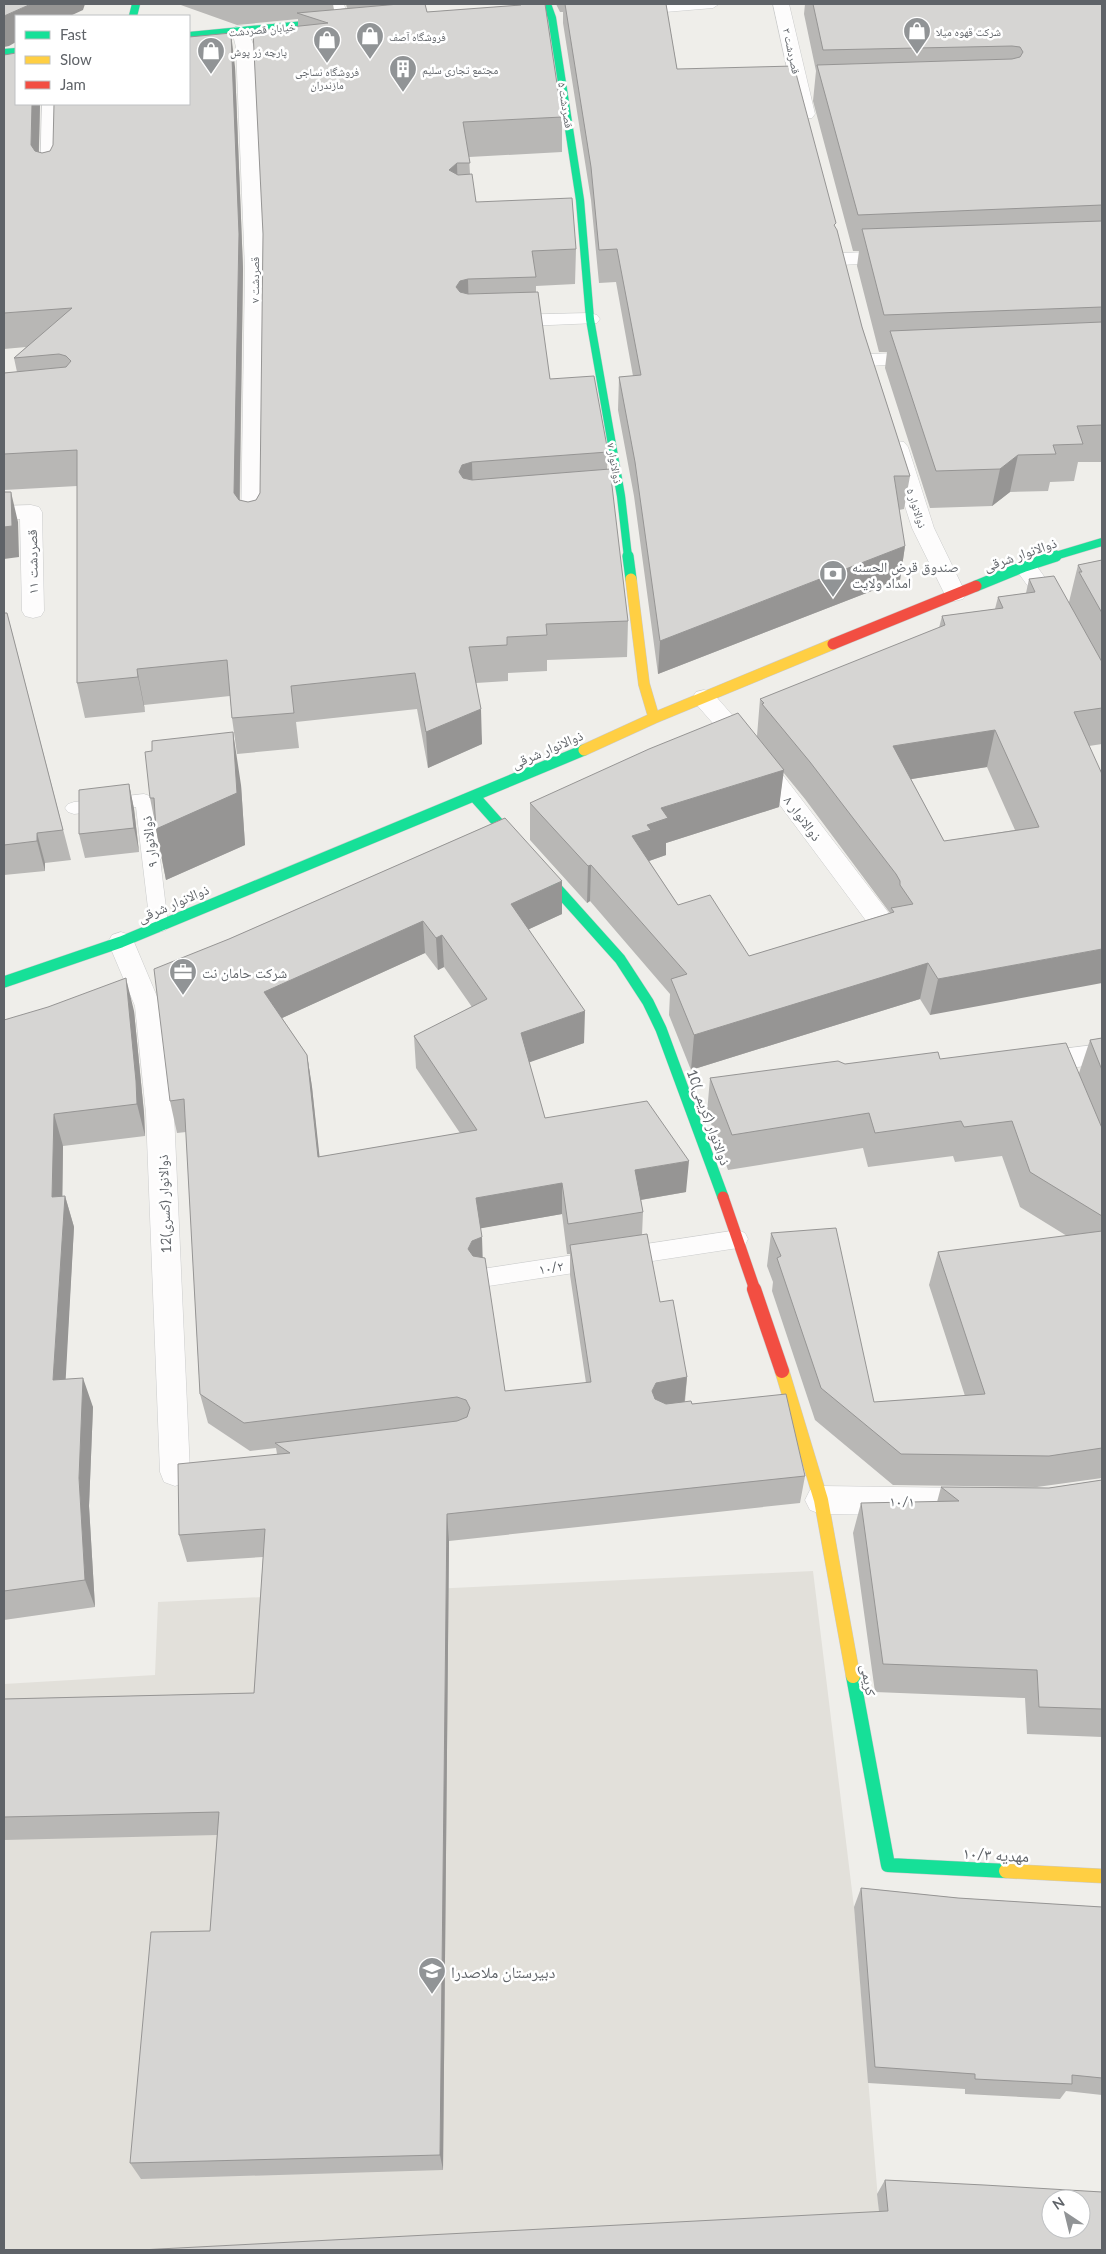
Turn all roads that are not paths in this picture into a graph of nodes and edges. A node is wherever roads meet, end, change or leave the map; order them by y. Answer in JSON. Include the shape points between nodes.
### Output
{"nodes":[{"id":1,"x":338,"y":4,"type":"edge"},
{"id":2,"x":542,"y":4,"type":"edge"},
{"id":3,"x":712,"y":4,"type":"edge"},
{"id":4,"x":781,"y":4,"type":"edge"},
{"id":5,"x":628,"y":11,"type":"edge"},
{"id":6,"x":348,"y":21,"type":"joint"},
{"id":7,"x":190,"y":36,"type":"edge"},
{"id":8,"x":244,"y":43,"type":"junction"},
{"id":9,"x":801,"y":94,"type":"junction"},
{"id":10,"x":820,"y":94,"type":"edge"},
{"id":11,"x":51,"y":105,"type":"edge"},
{"id":12,"x":810,"y":133,"type":"edge"},
{"id":13,"x":49,"y":180,"type":"edge"},
{"id":14,"x":562,"y":200,"type":"edge"},
{"id":15,"x":580,"y":203,"type":"junction"},
{"id":16,"x":837,"y":239,"type":"edge"},
{"id":17,"x":910,"y":256,"type":"edge"},
{"id":18,"x":842,"y":259,"type":"junction"},
{"id":19,"x":847,"y":277,"type":"edge"},
{"id":20,"x":590,"y":319,"type":"junction"},
{"id":21,"x":487,"y":322,"type":"edge"},
{"id":22,"x":938,"y":358,"type":"edge"},
{"id":23,"x":870,"y":361,"type":"edge"},
{"id":24,"x":890,"y":426,"type":"edge"},
{"id":25,"x":4,"y":513,"type":"edge"},
{"id":26,"x":252,"y":529,"type":"edge"},
{"id":27,"x":1102,"y":542,"type":"edge"},
{"id":28,"x":1025,"y":566,"type":"junction"},
{"id":29,"x":955,"y":594,"type":"junction"},
{"id":30,"x":33,"y":610,"type":"dead end"},
{"id":31,"x":1066,"y":627,"type":"edge"},
{"id":32,"x":704,"y":698,"type":"junction"},
{"id":33,"x":654,"y":718,"type":"junction"},
{"id":34,"x":474,"y":796,"type":"junction"},
{"id":35,"x":74,"y":808,"type":"dead end"},
{"id":36,"x":879,"y":919,"type":"edge"},
{"id":37,"x":159,"y":925,"type":"junction"},
{"id":38,"x":121,"y":942,"type":"junction"},
{"id":39,"x":4,"y":982,"type":"edge"},
{"id":40,"x":1102,"y":1054,"type":"edge"},
{"id":41,"x":1012,"y":1065,"type":"edge"},
{"id":42,"x":738,"y":1239,"type":"junction"},
{"id":43,"x":482,"y":1278,"type":"edge"},
{"id":44,"x":185,"y":1470,"type":"edge"},
{"id":45,"x":821,"y":1500,"type":"junction"},
{"id":46,"x":998,"y":1503,"type":"edge"},
{"id":47,"x":888,"y":1865,"type":"joint"},
{"id":48,"x":1102,"y":1876,"type":"edge"}],
"edges":[{"from":1,"to":6,"type":"lane"},
{"from":2,"to":15,"type":"street","name":"قصردشت ۵","via":[[552,18]]},
{"from":3,"to":5,"type":"lane"},
{"from":4,"to":9,"type":"street","name":"قصردشت ۳"},
{"from":6,"to":8,"type":"street","name":"خیابان قصردشت"},
{"from":7,"to":8,"type":"street","name":"خیابان قصردشت"},
{"from":8,"to":26,"type":"street","name":"قصردشت ۷","via":[[255,269]]},
{"from":9,"to":10,"type":"street"},
{"from":9,"to":12,"type":"street","name":"قصردشت ۳"},
{"from":11,"to":13,"type":"street"},
{"from":14,"to":15,"type":"lane"},
{"from":15,"to":20,"type":"street","name":"ذوالانوار ۷"},
{"from":16,"to":18,"type":"street"},
{"from":17,"to":18,"type":"street"},
{"from":18,"to":19,"type":"street"},
{"from":20,"to":21,"type":"street"},
{"from":20,"to":33,"type":"street","name":"ذوالانوار ۷","via":[[611,497],[644,684]]},
{"from":22,"to":23,"type":"street"},
{"from":24,"to":29,"type":"street","name":"ذوالانوار ۵","via":[[923,528]]},
{"from":25,"to":30,"type":"street","name":"قصردشت ۱۱","via":[[31,512]]},
{"from":27,"to":28,"type":"street","name":"ذوالانوار شرقی"},
{"from":28,"to":29,"type":"street","name":"ذوالانوار شرقی"},
{"from":28,"to":31,"type":"street"},
{"from":29,"to":32,"type":"street","name":"ذوالانوار شرقی"},
{"from":32,"to":33,"type":"street","name":"ذوالانوار شرقی"},
{"from":32,"to":36,"type":"street","name":"ذوالانوار ۸","via":[[761,763]]},
{"from":33,"to":34,"type":"street","name":"ذوالانوار شرقی"},
{"from":34,"to":37,"type":"street","name":"ذوالانوار شرقی"},
{"from":34,"to":42,"type":"street","name":"10ذوالانوار (کریمی)","via":[[620,959],[648,1002],[661,1029]]},
{"from":35,"to":37,"type":"lane","name":"ذوالانوار ۹","via":[[144,800]]},
{"from":37,"to":38,"type":"street","name":"ذوالانوار شرقی"},
{"from":38,"to":39,"type":"street","name":"ذوالانوار شرقی"},
{"from":38,"to":44,"type":"street","name":"12ذوالانوار (کسری)","via":[[148,1006],[160,1113]]},
{"from":40,"to":41,"type":"street","via":[[1064,1067]]},
{"from":42,"to":43,"type":"lane","name":"۱۰/۲"},
{"from":42,"to":45,"type":"street","name":"10ذوالانوار (کریمی)","via":[[784,1407]]},
{"from":45,"to":46,"type":"street","name":"۱۰/۱"},
{"from":45,"to":47,"type":"street","name":"کریمی"},
{"from":47,"to":48,"type":"street","name":"مهدیه ۱۰/۳"}]}
